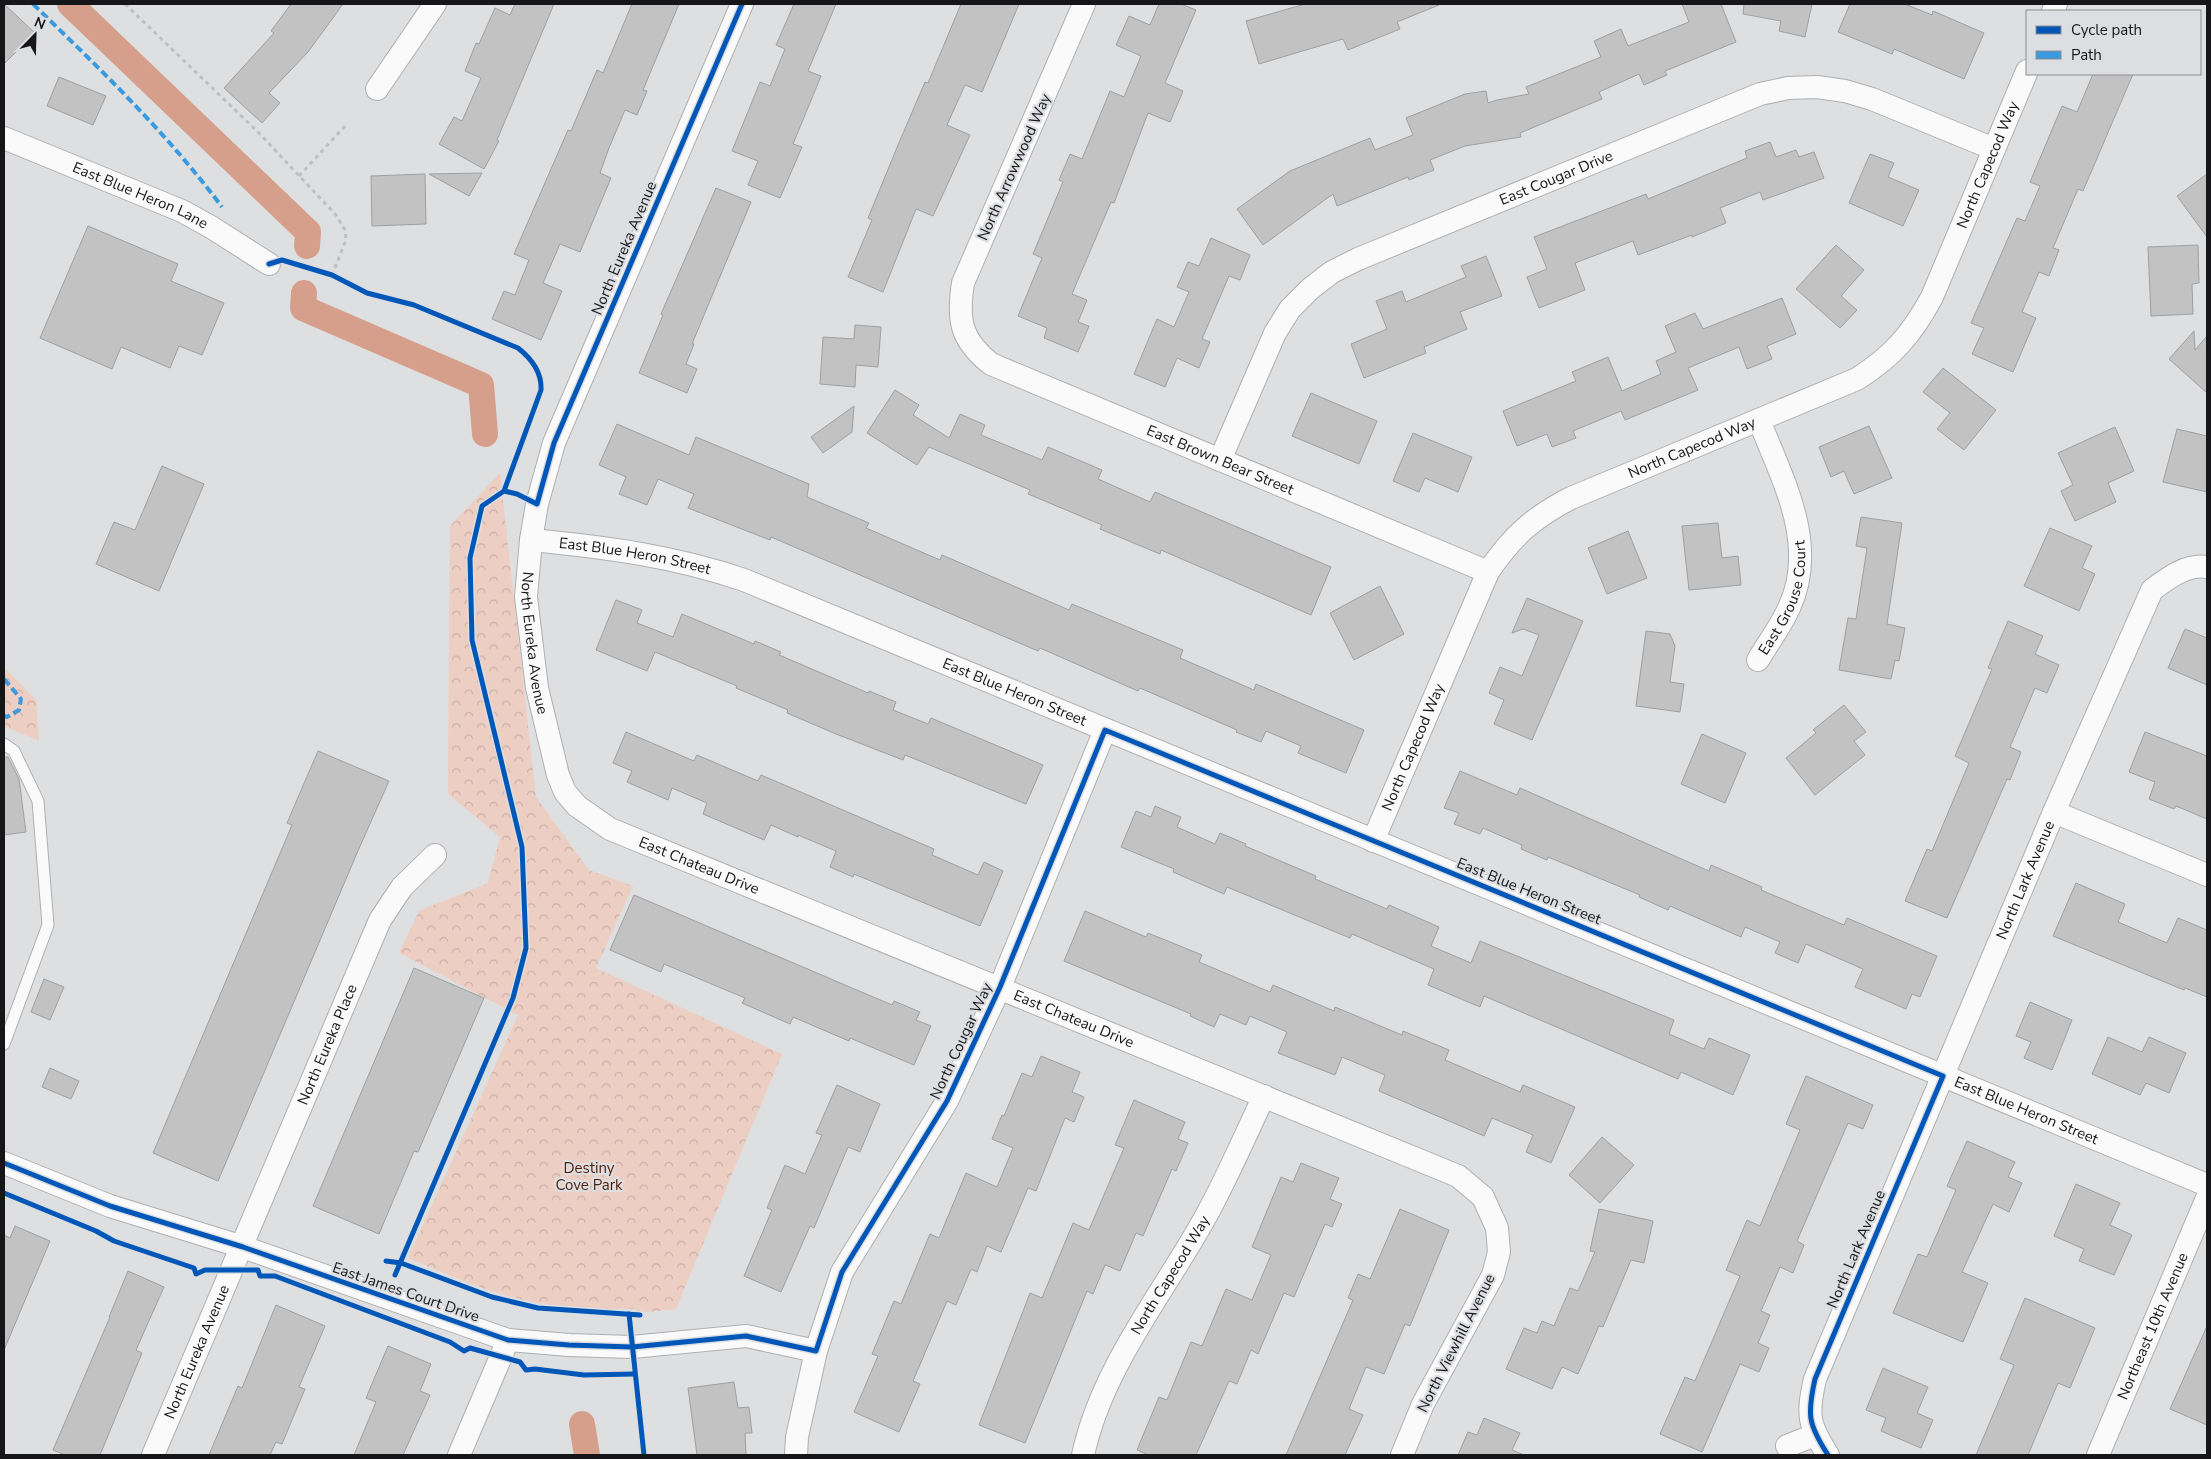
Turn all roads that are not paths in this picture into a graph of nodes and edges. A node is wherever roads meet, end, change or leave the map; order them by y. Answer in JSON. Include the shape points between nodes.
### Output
{"nodes":[{"id":1,"x":435,"y":4,"type":"edge"},
{"id":2,"x":742,"y":4,"type":"edge"},
{"id":3,"x":1084,"y":4,"type":"edge"},
{"id":4,"x":2026,"y":74,"type":"edge"},
{"id":5,"x":377,"y":89,"type":"dead end"},
{"id":6,"x":4,"y":138,"type":"edge"},
{"id":7,"x":1994,"y":149,"type":"junction"},
{"id":8,"x":270,"y":264,"type":"dead end"},
{"id":9,"x":965,"y":333,"type":"joint"},
{"id":10,"x":1758,"y":420,"type":"junction"},
{"id":11,"x":1220,"y":460,"type":"junction"},
{"id":12,"x":531,"y":540,"type":"junction"},
{"id":13,"x":2198,"y":568,"type":"edge"},
{"id":14,"x":1488,"y":572,"type":"junction"},
{"id":15,"x":1758,"y":660,"type":"dead end"},
{"id":16,"x":1105,"y":730,"type":"junction"},
{"id":17,"x":4,"y":744,"type":"edge"},
{"id":18,"x":577,"y":806,"type":"joint"},
{"id":19,"x":2054,"y":812,"type":"junction"},
{"id":20,"x":1373,"y":841,"type":"junction"},
{"id":21,"x":434,"y":856,"type":"dead end"},
{"id":22,"x":2207,"y":875,"type":"edge"},
{"id":23,"x":1000,"y":988,"type":"junction"},
{"id":24,"x":4,"y":1044,"type":"edge"},
{"id":25,"x":1943,"y":1076,"type":"junction"},
{"id":26,"x":1264,"y":1096,"type":"junction"},
{"id":27,"x":4,"y":1163,"type":"edge"},
{"id":28,"x":2207,"y":1185,"type":"edge"},
{"id":29,"x":2207,"y":1198,"type":"edge"},
{"id":30,"x":1498,"y":1228,"type":"joint"},
{"id":31,"x":243,"y":1248,"type":"junction"},
{"id":32,"x":508,"y":1340,"type":"junction"},
{"id":33,"x":816,"y":1351,"type":"junction"},
{"id":34,"x":1815,"y":1435,"type":"junction"},
{"id":35,"x":1786,"y":1446,"type":"dead end"},
{"id":36,"x":154,"y":1455,"type":"edge"},
{"id":37,"x":459,"y":1455,"type":"edge"},
{"id":38,"x":796,"y":1455,"type":"edge"},
{"id":39,"x":1083,"y":1455,"type":"edge"},
{"id":40,"x":1402,"y":1455,"type":"edge"},
{"id":41,"x":1828,"y":1455,"type":"edge"},
{"id":42,"x":2098,"y":1455,"type":"edge"}],
"edges":[{"from":1,"to":5,"type":"street"},
{"from":2,"to":12,"type":"street","name":"North Eureka Avenue","via":[[554,443]]},
{"from":3,"to":9,"type":"street","name":"North Arrowwood Way","via":[[963,283],[959,308]]},
{"from":4,"to":7,"type":"street","name":"North Capecod Way"},
{"from":6,"to":8,"type":"street","name":"East Blue Heron Lane","via":[[182,211]]},
{"from":7,"to":10,"type":"street","name":"North Capecod Way","via":[[1932,297],[1901,344],[1880,364],[1857,379]]},
{"from":7,"to":11,"type":"street","name":"East Cougar Drive","via":[[1845,91],[1817,87],[1788,88],[1760,94],[1332,272],[1290,310],[1275,333]]},
{"from":9,"to":11,"type":"street","name":"East Brown Bear Street","via":[[975,352],[991,364]]},
{"from":10,"to":14,"type":"street","name":"North Capecod Way","via":[[1546,511],[1504,548]]},
{"from":10,"to":15,"type":"street","name":"East Grouse Court","via":[[1790,496],[1798,523],[1801,551],[1798,580],[1790,607]]},
{"from":11,"to":14,"type":"street","name":"East Brown Bear Street"},
{"from":12,"to":16,"type":"street","name":"East Blue Heron Street","via":[[666,557],[704,566]]},
{"from":12,"to":18,"type":"street","name":"North Eureka Avenue","via":[[526,597],[537,688],[558,775],[565,792]]},
{"from":13,"to":19,"type":"street","name":"North Lark Avenue","via":[[2175,574],[2152,590]]},
{"from":14,"to":20,"type":"street","name":"North Capecod Way"},
{"from":16,"to":20,"type":"street","name":"East Blue Heron Street"},
{"from":16,"to":23,"type":"street","name":"North Cougar Way"},
{"from":17,"to":24,"type":"lane","via":[[14,751],[38,801],[48,925]]},
{"from":18,"to":23,"type":"street","name":"East Chateau Drive","via":[[610,829]]},
{"from":19,"to":22,"type":"street"},
{"from":19,"to":25,"type":"street","name":"North Lark Avenue"},
{"from":20,"to":25,"type":"street","name":"East Blue Heron Street"},
{"from":21,"to":31,"type":"street","name":"North Eureka Place","via":[[402,887],[380,920]]},
{"from":23,"to":26,"type":"street","name":"East Chateau Drive"},
{"from":23,"to":33,"type":"street","name":"North Cougar Way","via":[[948,1101],[842,1272]]},
{"from":25,"to":28,"type":"street","name":"East Blue Heron Street"},
{"from":25,"to":34,"type":"street","name":"North Lark Avenue","via":[[1815,1379],[1809,1406]]},
{"from":26,"to":30,"type":"street","name":"East Chateau Drive","via":[[1458,1176],[1483,1197]]},
{"from":26,"to":39,"type":"street","name":"North Capecod Way","via":[[1207,1216],[1112,1373],[1089,1426]]},
{"from":27,"to":31,"type":"street","name":"East James Court Drive","via":[[110,1206]]},
{"from":29,"to":42,"type":"street","name":"Northeast 10th Avenue"},
{"from":30,"to":40,"type":"street","name":"North Viewhill Avenue","via":[[1499,1252],[1493,1275],[1423,1404]]},
{"from":31,"to":32,"type":"street","name":"East James Court Drive"},
{"from":31,"to":36,"type":"street","name":"North Eureka Avenue"},
{"from":32,"to":33,"type":"street","name":"East James Court Drive","via":[[632,1347],[746,1336]]},
{"from":32,"to":37,"type":"street"},
{"from":33,"to":38,"type":"street","name":"North Cougar Way"},
{"from":34,"to":35,"type":"street"},
{"from":34,"to":41,"type":"street"}]}
